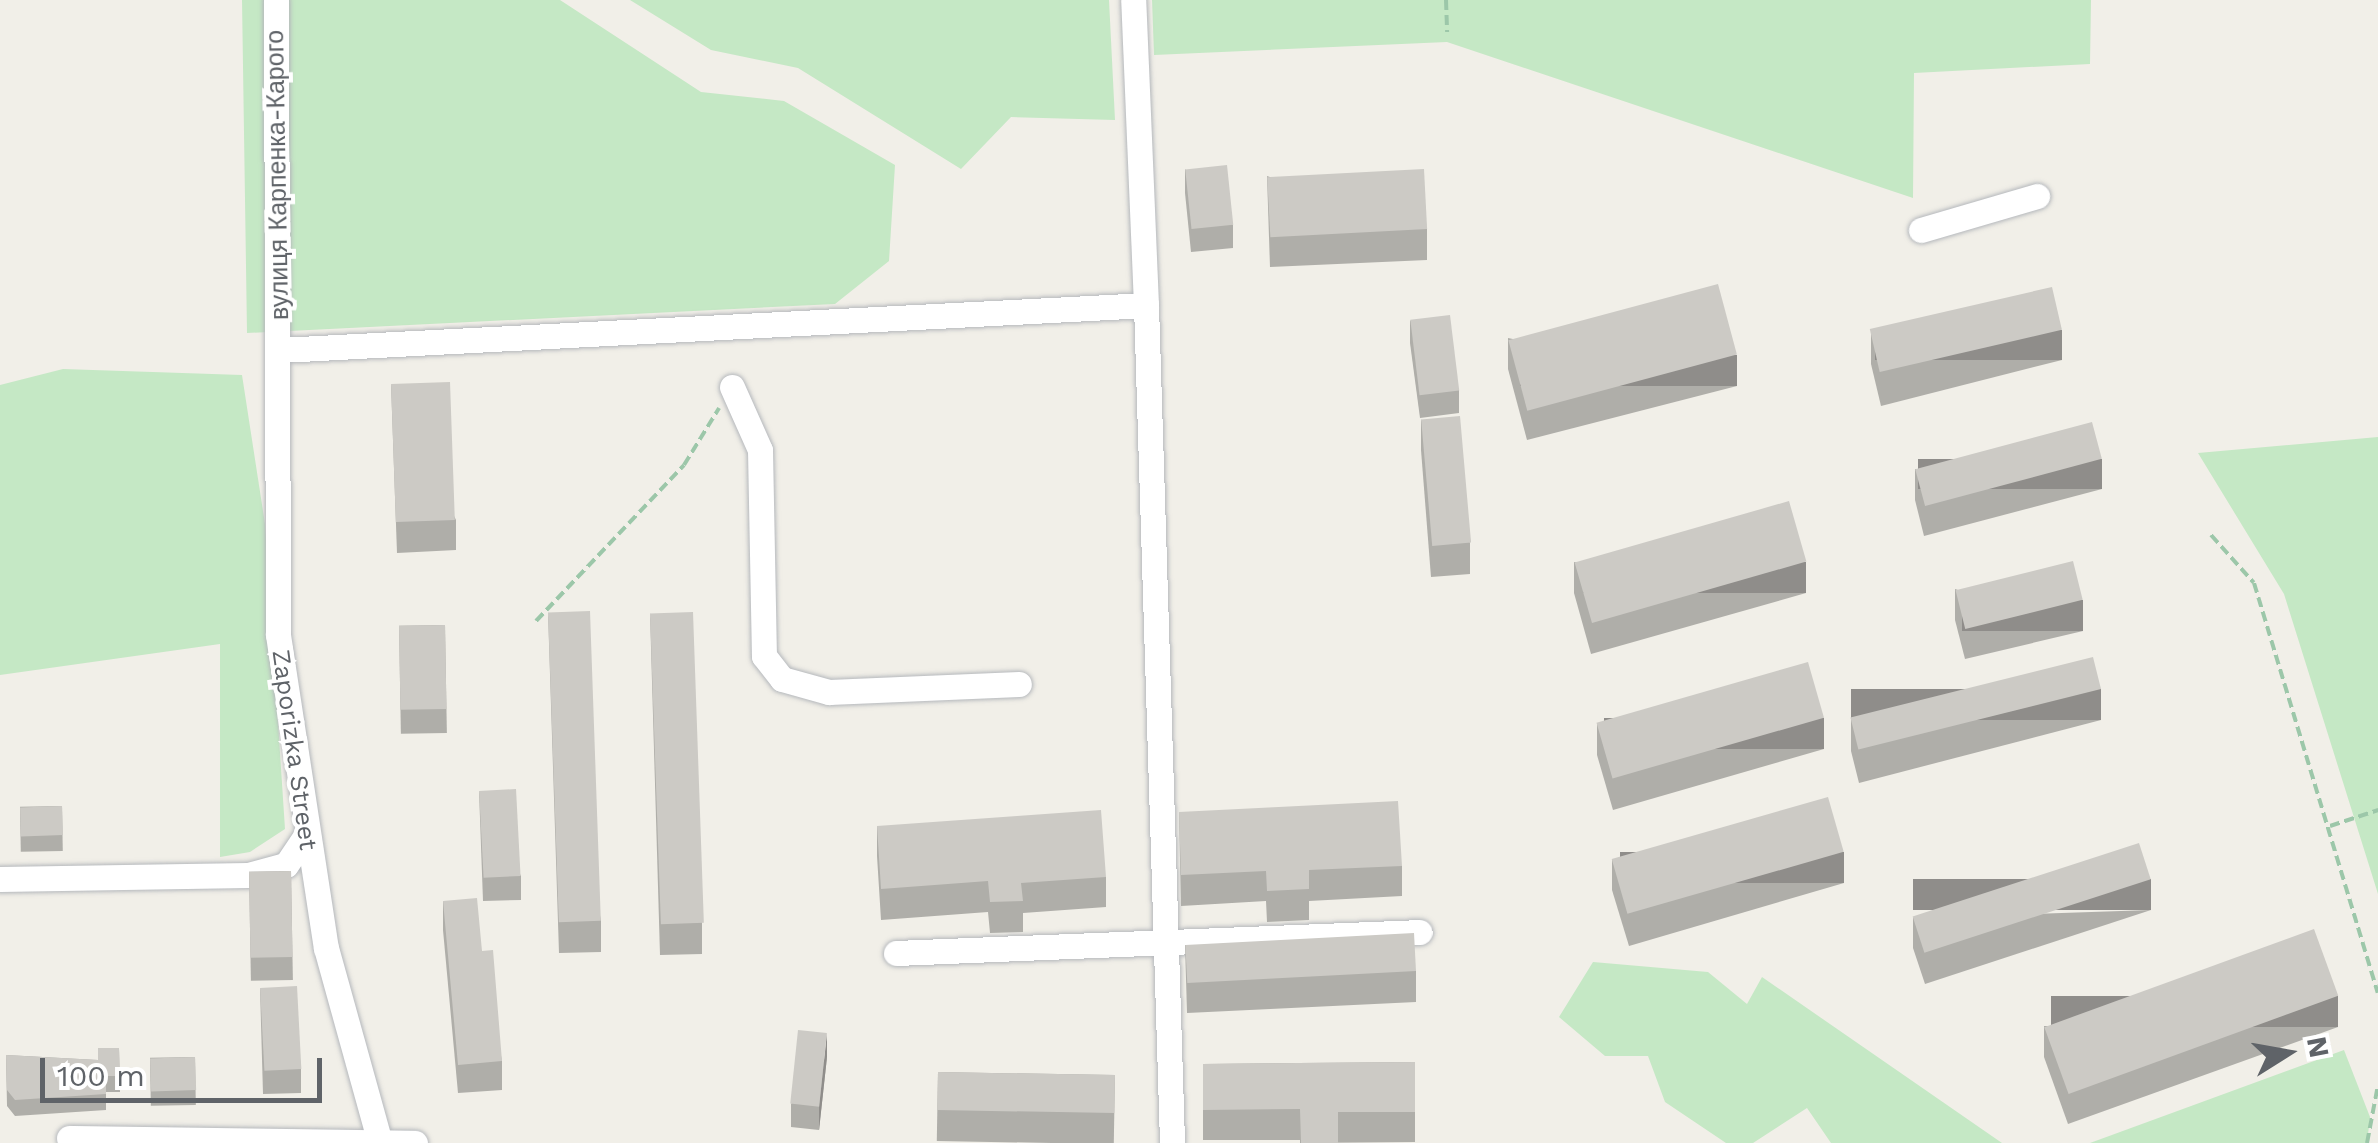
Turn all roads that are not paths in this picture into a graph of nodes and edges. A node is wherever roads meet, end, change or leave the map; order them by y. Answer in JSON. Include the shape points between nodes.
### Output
{"nodes":[{"id":1,"x":276,"y":0,"type":"edge"},
{"id":2,"x":1133,"y":0,"type":"edge"},
{"id":3,"x":2037,"y":196,"type":"dead end"},
{"id":4,"x":1921,"y":230,"type":"dead end"},
{"id":5,"x":1146,"y":305,"type":"junction"},
{"id":6,"x":280,"y":350,"type":"junction"},
{"id":7,"x":732,"y":387,"type":"road end"},
{"id":8,"x":1020,"y":684,"type":"dead end"},
{"id":9,"x":305,"y":837,"type":"junction"},
{"id":10,"x":0,"y":879,"type":"edge"},
{"id":11,"x":1420,"y":932,"type":"dead end"},
{"id":12,"x":1166,"y":940,"type":"junction"},
{"id":13,"x":896,"y":953,"type":"dead end"},
{"id":14,"x":69,"y":1138,"type":"dead end"},
{"id":15,"x":380,"y":1142,"type":"edge"},
{"id":16,"x":415,"y":1143,"type":"edge"},
{"id":17,"x":1172,"y":1143,"type":"edge"}],
"edges":[{"from":1,"to":6,"type":"street","name":"вулиця Карпенка-Карого"},
{"from":2,"to":5,"type":"street"},
{"from":3,"to":4,"type":"street"},
{"from":5,"to":6,"type":"street"},
{"from":5,"to":12,"type":"street"},
{"from":6,"to":9,"type":"street","name":"Zaporizka Street","via":[[278,635]]},
{"from":7,"to":8,"type":"street","via":[[760,450],[764,656],[782,679],[829,692]]},
{"from":9,"to":10,"type":"street","via":[[286,865],[248,875]]},
{"from":9,"to":15,"type":"street","name":"Zaporizka Street"},
{"from":11,"to":12,"type":"street"},
{"from":12,"to":13,"type":"street"},
{"from":12,"to":17,"type":"street"},
{"from":14,"to":15,"type":"street"},
{"from":15,"to":16,"type":"street"}]}
